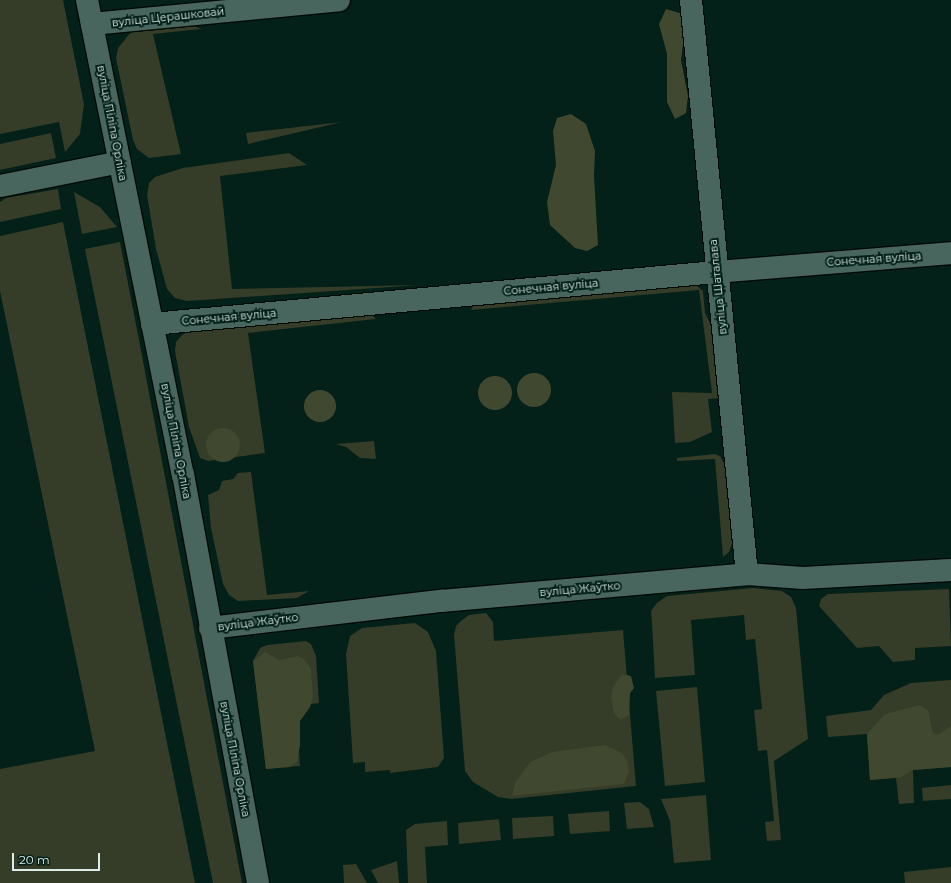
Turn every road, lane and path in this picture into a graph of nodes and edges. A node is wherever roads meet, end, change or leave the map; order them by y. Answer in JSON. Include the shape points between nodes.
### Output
{"nodes":[{"id":1,"x":87,"y":0,"type":"edge"},
{"id":2,"x":339,"y":0,"type":"edge"},
{"id":3,"x":691,"y":0,"type":"edge"},
{"id":4,"x":92,"y":24,"type":"junction"},
{"id":5,"x":120,"y":162,"type":"junction"},
{"id":6,"x":0,"y":186,"type":"edge"},
{"id":7,"x":951,"y":253,"type":"edge"},
{"id":8,"x":716,"y":272,"type":"junction"},
{"id":9,"x":152,"y":324,"type":"junction"},
{"id":10,"x":951,"y":570,"type":"edge"},
{"id":11,"x":747,"y":574,"type":"junction"},
{"id":12,"x":210,"y":628,"type":"junction"},
{"id":13,"x":258,"y":883,"type":"edge"}],
"edges":[{"from":1,"to":4,"type":"street","name":"вуліца Піліпа Орліка"},
{"from":2,"to":4,"type":"street","name":"вуліца Церашковай"},
{"from":3,"to":8,"type":"street","name":"вуліца Шаталава"},
{"from":4,"to":5,"type":"street","name":"вуліца Піліпа Орліка"},
{"from":5,"to":6,"type":"street"},
{"from":5,"to":9,"type":"street","name":"вуліца Піліпа Орліка"},
{"from":7,"to":8,"type":"street","name":"Сонечная вуліца"},
{"from":8,"to":9,"type":"street","name":"Сонечная вуліца"},
{"from":8,"to":11,"type":"street","name":"вуліца Шаталава"},
{"from":9,"to":12,"type":"street","name":"вуліца Піліпа Орліка","via":[[183,474]]},
{"from":10,"to":11,"type":"street","name":"вуліца Жаўтко","via":[[803,578]]},
{"from":11,"to":12,"type":"street","name":"вуліца Жаўтко","via":[[441,602]]},
{"from":12,"to":13,"type":"street","name":"вуліца Піліпа Орліка"}]}
